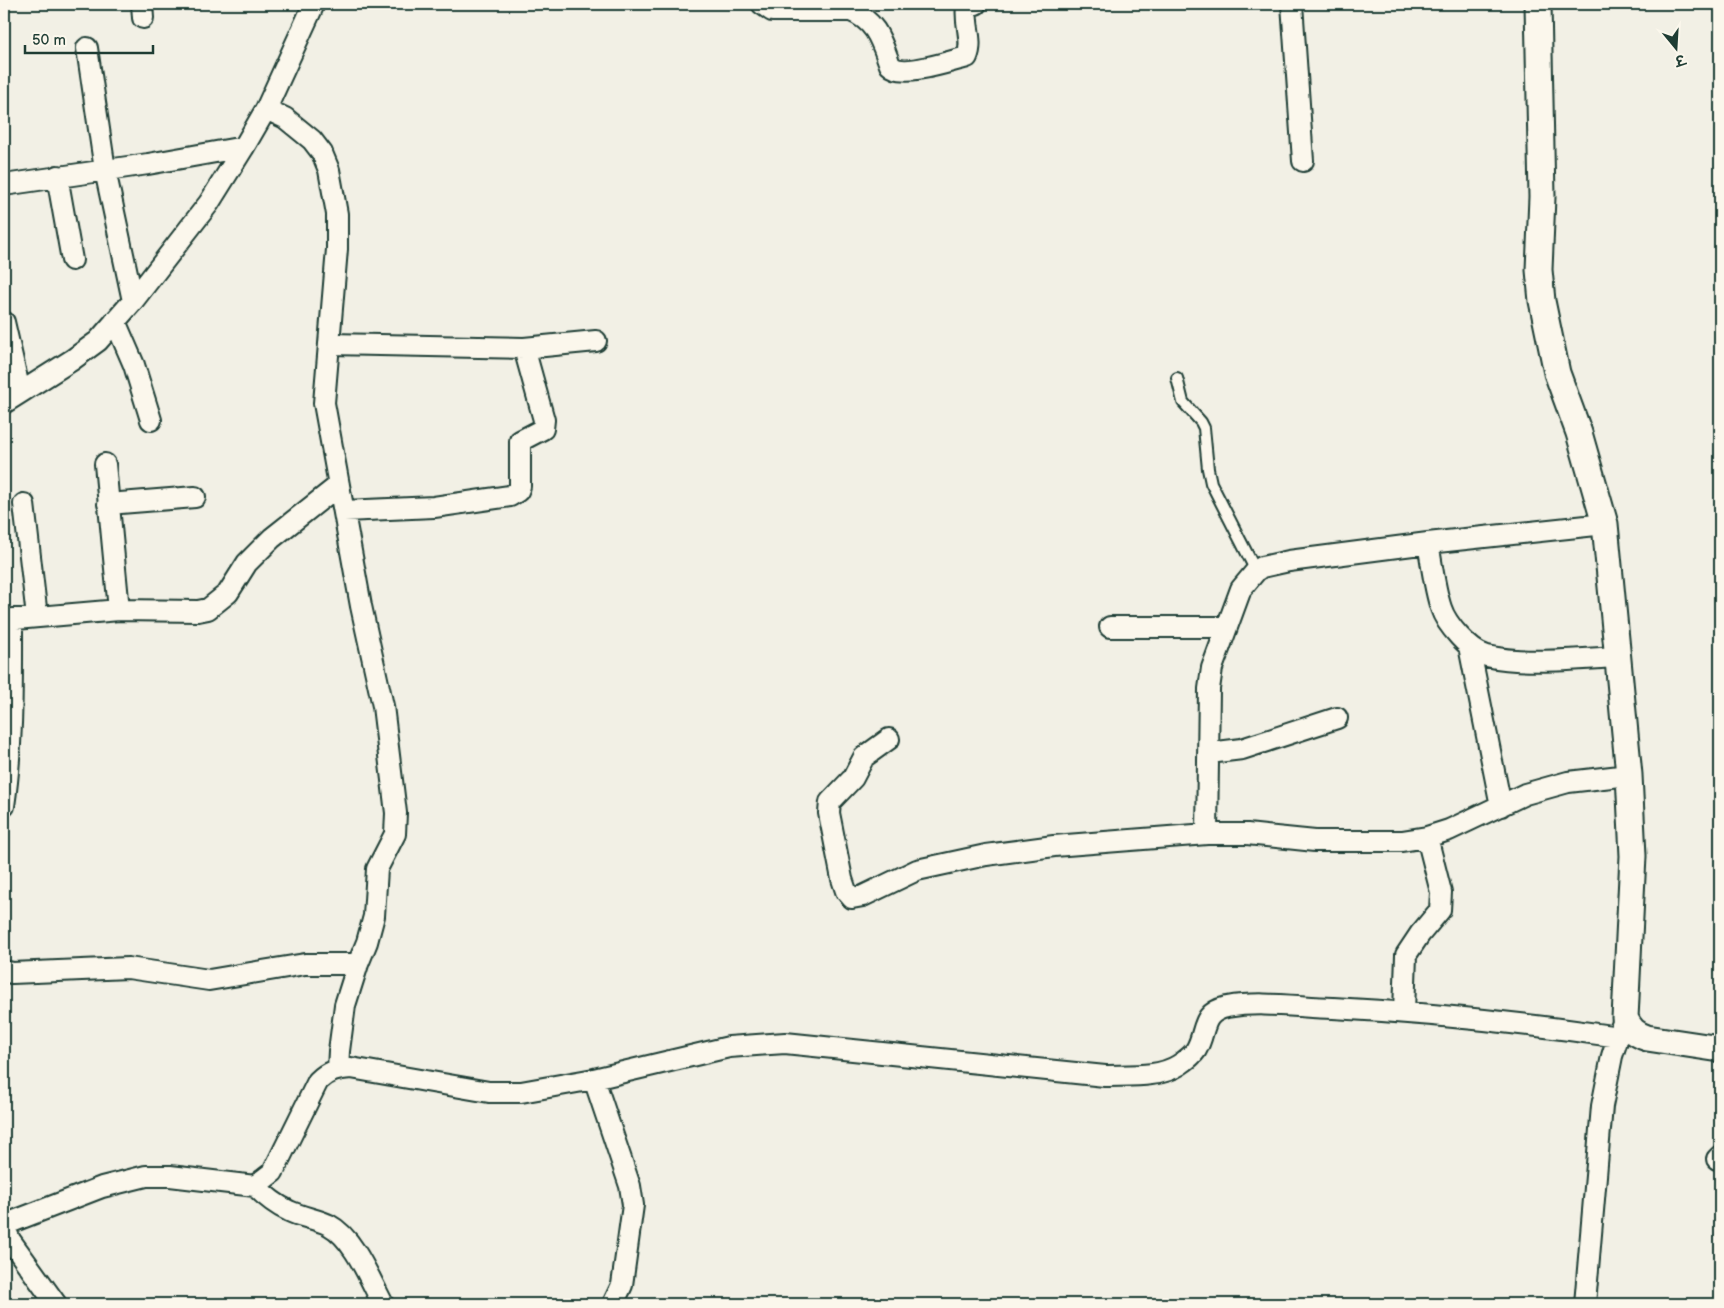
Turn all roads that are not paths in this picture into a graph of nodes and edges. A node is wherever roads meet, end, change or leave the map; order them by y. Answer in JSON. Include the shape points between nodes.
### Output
{"nodes":[{"id":1,"x":314,"y":4,"type":"edge"},
{"id":2,"x":762,"y":4,"type":"edge"},
{"id":3,"x":976,"y":4,"type":"edge"},
{"id":4,"x":1292,"y":4,"type":"edge"},
{"id":5,"x":1538,"y":4,"type":"edge"},
{"id":6,"x":87,"y":48,"type":"dead end"},
{"id":7,"x":266,"y":109,"type":"junction"},
{"id":8,"x":244,"y":147,"type":"junction"},
{"id":9,"x":1303,"y":160,"type":"dead end"},
{"id":10,"x":106,"y":170,"type":"junction"},
{"id":11,"x":57,"y":176,"type":"junction"},
{"id":12,"x":5,"y":178,"type":"edge"},
{"id":13,"x":72,"y":260,"type":"dead end"},
{"id":14,"x":133,"y":301,"type":"junction"},
{"id":15,"x":4,"y":322,"type":"edge"},
{"id":16,"x":115,"y":322,"type":"junction"},
{"id":17,"x":596,"y":341,"type":"dead end"},
{"id":18,"x":330,"y":344,"type":"junction"},
{"id":19,"x":524,"y":348,"type":"junction"},
{"id":20,"x":1177,"y":378,"type":"dead end"},
{"id":21,"x":12,"y":397,"type":"edge"},
{"id":22,"x":151,"y":420,"type":"dead end"},
{"id":23,"x":106,"y":464,"type":"dead end"},
{"id":24,"x":339,"y":486,"type":"junction"},
{"id":25,"x":195,"y":497,"type":"dead end"},
{"id":26,"x":24,"y":504,"type":"dead end"},
{"id":27,"x":108,"y":504,"type":"junction"},
{"id":28,"x":344,"y":511,"type":"junction"},
{"id":29,"x":1605,"y":524,"type":"junction"},
{"id":30,"x":1428,"y":544,"type":"junction"},
{"id":31,"x":1256,"y":571,"type":"junction"},
{"id":32,"x":119,"y":610,"type":"junction"},
{"id":33,"x":37,"y":616,"type":"junction"},
{"id":34,"x":8,"y":619,"type":"edge"},
{"id":35,"x":1110,"y":627,"type":"dead end"},
{"id":36,"x":1227,"y":627,"type":"junction"},
{"id":37,"x":1469,"y":646,"type":"junction"},
{"id":38,"x":1618,"y":657,"type":"junction"},
{"id":39,"x":1337,"y":718,"type":"dead end"},
{"id":40,"x":889,"y":739,"type":"dead end"},
{"id":41,"x":1209,"y":753,"type":"junction"},
{"id":42,"x":6,"y":770,"type":"edge"},
{"id":43,"x":1629,"y":776,"type":"junction"},
{"id":44,"x":4,"y":806,"type":"edge"},
{"id":45,"x":1501,"y":806,"type":"junction"},
{"id":46,"x":1207,"y":834,"type":"junction"},
{"id":47,"x":1427,"y":837,"type":"junction"},
{"id":48,"x":358,"y":964,"type":"junction"},
{"id":49,"x":4,"y":971,"type":"edge"},
{"id":50,"x":1404,"y":1012,"type":"junction"},
{"id":51,"x":1622,"y":1028,"type":"junction"},
{"id":52,"x":1720,"y":1049,"type":"edge"},
{"id":53,"x":338,"y":1069,"type":"junction"},
{"id":54,"x":594,"y":1079,"type":"junction"},
{"id":55,"x":255,"y":1186,"type":"junction"},
{"id":56,"x":6,"y":1223,"type":"edge"},
{"id":57,"x":56,"y":1304,"type":"edge"},
{"id":58,"x":383,"y":1304,"type":"edge"},
{"id":59,"x":613,"y":1304,"type":"edge"},
{"id":60,"x":1585,"y":1304,"type":"edge"}],
"edges":[{"from":1,"to":7,"type":"street"},
{"from":2,"to":3,"type":"street","via":[[772,12],[851,11],[863,16],[877,31],[890,65],[906,71],[967,57],[971,48],[967,6]]},
{"from":4,"to":9,"type":"street"},
{"from":5,"to":29,"type":"street","via":[[1542,197],[1539,270],[1542,301],[1557,373],[1579,433]]},
{"from":6,"to":10,"type":"street"},
{"from":7,"to":8,"type":"street"},
{"from":7,"to":18,"type":"street","via":[[285,118],[312,140],[329,170],[337,214]]},
{"from":8,"to":10,"type":"street"},
{"from":8,"to":14,"type":"street","via":[[209,203]]},
{"from":10,"to":11,"type":"street"},
{"from":10,"to":14,"type":"street"},
{"from":11,"to":12,"type":"street"},
{"from":11,"to":13,"type":"street"},
{"from":14,"to":16,"type":"street"},
{"from":15,"to":21,"type":"street"},
{"from":16,"to":21,"type":"street","via":[[98,341],[72,360]]},
{"from":16,"to":22,"type":"street","via":[[134,365]]},
{"from":17,"to":19,"type":"street"},
{"from":18,"to":19,"type":"street"},
{"from":18,"to":24,"type":"street","via":[[324,403]]},
{"from":19,"to":28,"type":"street","via":[[544,420],[543,429],[520,440],[518,491],[510,496],[434,507]]},
{"from":20,"to":31,"type":"lane","via":[[1183,402],[1204,428],[1211,483]]},
{"from":23,"to":27,"type":"street"},
{"from":24,"to":28,"type":"street"},
{"from":24,"to":32,"type":"street","via":[[272,538],[247,562],[228,593],[208,609]]},
{"from":25,"to":27,"type":"street"},
{"from":26,"to":33,"type":"street"},
{"from":27,"to":32,"type":"street"},
{"from":28,"to":48,"type":"street","via":[[360,606],[383,706],[396,813],[395,834],[376,869],[374,916]]},
{"from":29,"to":30,"type":"street"},
{"from":29,"to":38,"type":"street"},
{"from":30,"to":31,"type":"street","via":[[1289,561]]},
{"from":30,"to":37,"type":"street","via":[[1441,608],[1448,622]]},
{"from":31,"to":36,"type":"street","via":[[1241,589]]},
{"from":32,"to":33,"type":"street"},
{"from":33,"to":34,"type":"street"},
{"from":34,"to":42,"type":"street","via":[[12,702]]},
{"from":35,"to":36,"type":"street"},
{"from":36,"to":41,"type":"street","via":[[1212,668]]},
{"from":37,"to":38,"type":"street","via":[[1486,656],[1515,660]]},
{"from":37,"to":45,"type":"street"},
{"from":38,"to":43,"type":"street"},
{"from":39,"to":41,"type":"street","via":[[1242,749]]},
{"from":40,"to":46,"type":"street","via":[[864,757],[852,778],[830,802],[829,813],[842,878],[852,898],[863,896],[917,870],[986,855],[1054,846]]},
{"from":41,"to":46,"type":"street"},
{"from":42,"to":44,"type":"street"},
{"from":43,"to":45,"type":"street","via":[[1568,782],[1525,794]]},
{"from":43,"to":51,"type":"street","via":[[1633,856]]},
{"from":45,"to":47,"type":"street"},
{"from":46,"to":47,"type":"street","via":[[1247,834],[1315,841],[1402,841]]},
{"from":47,"to":50,"type":"street","via":[[1441,892],[1440,910],[1406,955]]},
{"from":48,"to":49,"type":"street","via":[[305,964],[209,980],[128,968]]},
{"from":48,"to":53,"type":"street","via":[[345,1005]]},
{"from":50,"to":51,"type":"street","via":[[1528,1024]]},
{"from":50,"to":54,"type":"street","via":[[1246,1004],[1225,1008],[1207,1019],[1196,1050],[1190,1057],[1162,1072],[1138,1075],[1105,1076],[785,1044],[729,1047]]},
{"from":51,"to":52,"type":"street","via":[[1630,1028],[1647,1038]]},
{"from":51,"to":60,"type":"street","via":[[1612,1056],[1602,1106]]},
{"from":53,"to":54,"type":"street","via":[[351,1068],[489,1092],[521,1092]]},
{"from":53,"to":55,"type":"street","via":[[318,1081],[273,1172]]},
{"from":54,"to":59,"type":"street","via":[[630,1186],[633,1205],[622,1285]]},
{"from":55,"to":56,"type":"street","via":[[146,1176],[102,1187]]},
{"from":55,"to":58,"type":"street","via":[[288,1211],[330,1225],[355,1253]]},
{"from":56,"to":57,"type":"street","via":[[10,1240]]}]}
